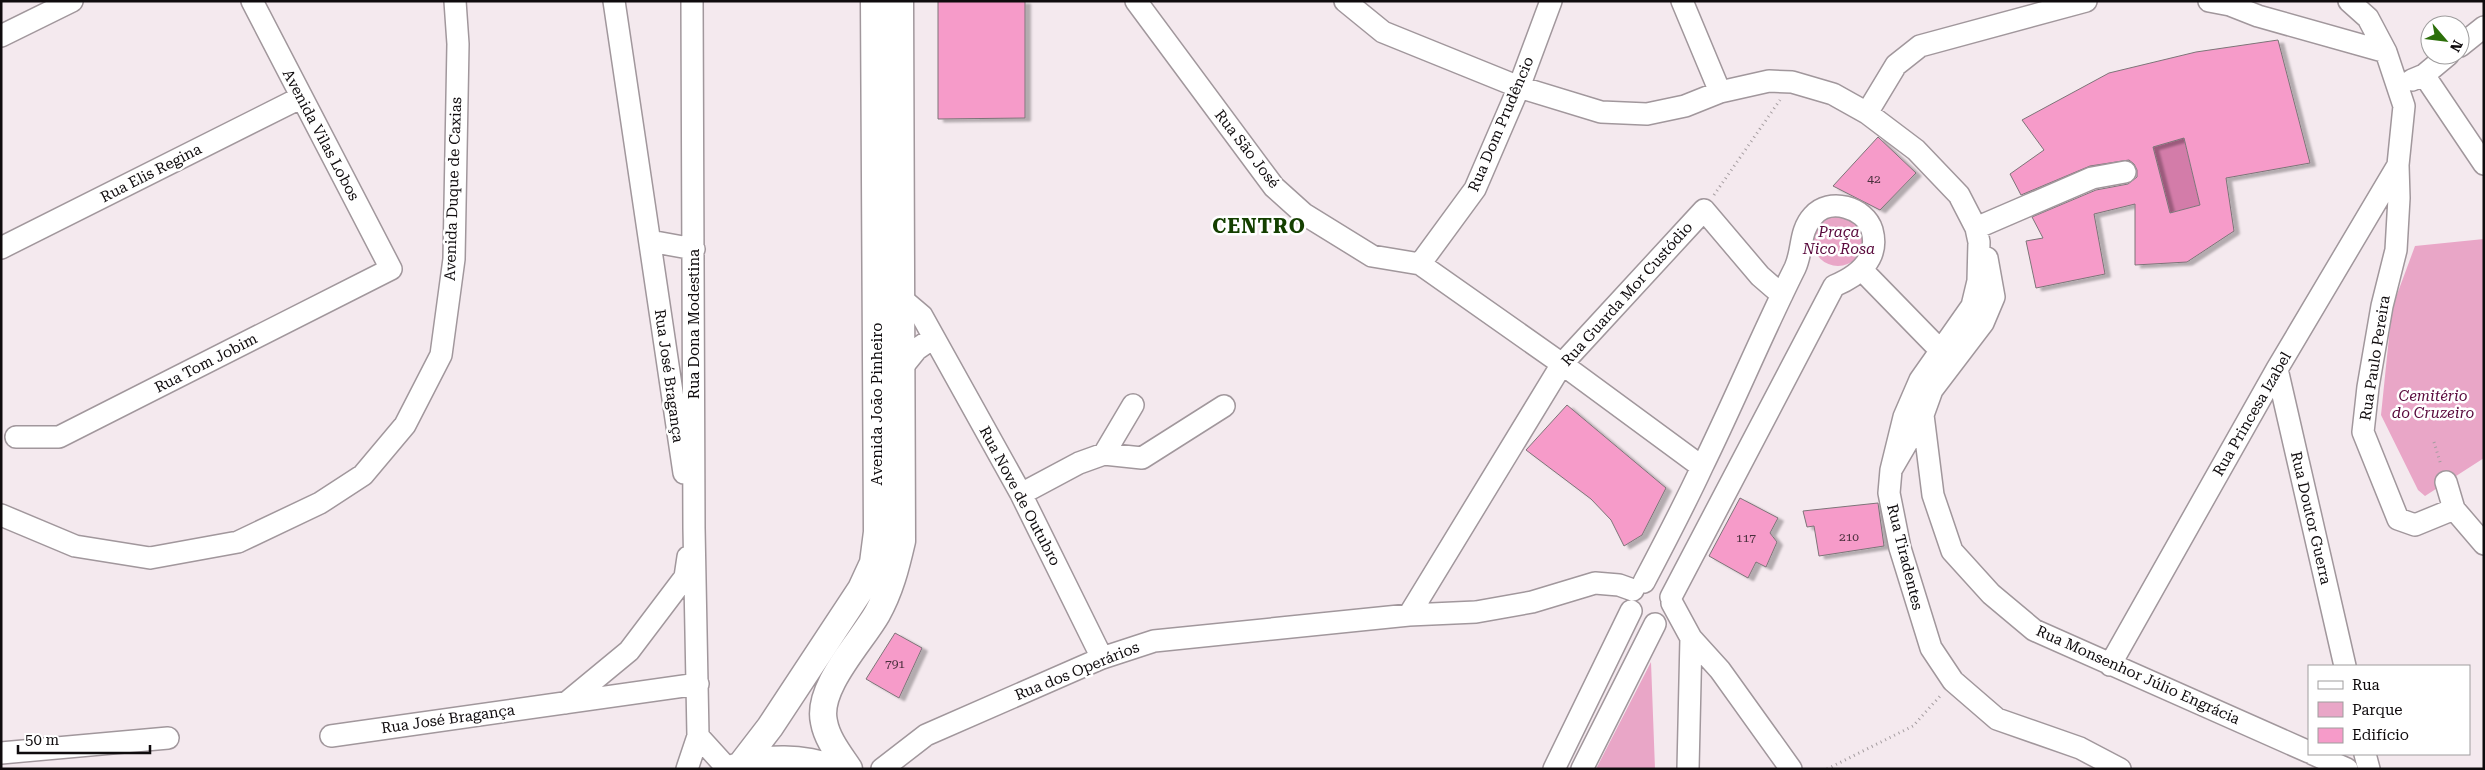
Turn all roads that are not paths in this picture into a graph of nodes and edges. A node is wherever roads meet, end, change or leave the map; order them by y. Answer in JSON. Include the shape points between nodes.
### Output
{"nodes":[{"id":1,"x":72,"y":1,"type":"edge"},
{"id":2,"x":252,"y":1,"type":"edge"},
{"id":3,"x":455,"y":1,"type":"edge"},
{"id":4,"x":614,"y":1,"type":"edge"},
{"id":5,"x":692,"y":1,"type":"edge"},
{"id":6,"x":874,"y":1,"type":"edge"},
{"id":7,"x":900,"y":1,"type":"edge"},
{"id":8,"x":1136,"y":1,"type":"edge"},
{"id":9,"x":1345,"y":1,"type":"edge"},
{"id":10,"x":1551,"y":1,"type":"edge"},
{"id":11,"x":1682,"y":1,"type":"edge"},
{"id":12,"x":2086,"y":1,"type":"edge"},
{"id":13,"x":2209,"y":1,"type":"edge"},
{"id":14,"x":2349,"y":1,"type":"edge"},
{"id":15,"x":2363,"y":10,"type":"edge"},
{"id":16,"x":2484,"y":26,"type":"edge"},
{"id":17,"x":1,"y":36,"type":"edge"},
{"id":18,"x":2470,"y":38,"type":"edge"},
{"id":19,"x":2386,"y":52,"type":"junction"},
{"id":20,"x":2436,"y":65,"type":"edge"},
{"id":21,"x":2424,"y":75,"type":"junction"},
{"id":22,"x":2399,"y":86,"type":"junction"},
{"id":23,"x":1519,"y":87,"type":"junction"},
{"id":24,"x":1720,"y":92,"type":"junction"},
{"id":25,"x":300,"y":98,"type":"junction"},
{"id":26,"x":1868,"y":113,"type":"junction"},
{"id":27,"x":2484,"y":164,"type":"edge"},
{"id":28,"x":2398,"y":165,"type":"junction"},
{"id":29,"x":2125,"y":172,"type":"dead end"},
{"id":30,"x":1978,"y":235,"type":"junction"},
{"id":31,"x":650,"y":241,"type":"junction"},
{"id":32,"x":1,"y":248,"type":"edge"},
{"id":33,"x":694,"y":249,"type":"junction"},
{"id":34,"x":1420,"y":264,"type":"junction"},
{"id":35,"x":391,"y":269,"type":"joint"},
{"id":36,"x":1862,"y":270,"type":"junction"},
{"id":37,"x":1782,"y":295,"type":"junction"},
{"id":38,"x":902,"y":299,"type":"junction"},
{"id":39,"x":933,"y":338,"type":"junction"},
{"id":40,"x":1941,"y":351,"type":"junction"},
{"id":41,"x":1562,"y":364,"type":"junction"},
{"id":42,"x":2277,"y":369,"type":"junction"},
{"id":43,"x":900,"y":370,"type":"junction"},
{"id":44,"x":1133,"y":406,"type":"dead end"},
{"id":45,"x":1224,"y":406,"type":"dead end"},
{"id":46,"x":1923,"y":415,"type":"junction"},
{"id":47,"x":16,"y":438,"type":"dead end"},
{"id":48,"x":1104,"y":454,"type":"junction"},
{"id":49,"x":1702,"y":467,"type":"junction"},
{"id":50,"x":1891,"y":470,"type":"junction"},
{"id":51,"x":2446,"y":482,"type":"dead end"},
{"id":52,"x":1021,"y":494,"type":"junction"},
{"id":53,"x":2454,"y":509,"type":"junction"},
{"id":54,"x":1,"y":514,"type":"edge"},
{"id":55,"x":1712,"y":516,"type":"junction"},
{"id":56,"x":694,"y":528,"type":"junction"},
{"id":57,"x":2484,"y":544,"type":"edge"},
{"id":58,"x":1639,"y":586,"type":"junction"},
{"id":59,"x":1630,"y":611,"type":"junction"},
{"id":60,"x":1665,"y":611,"type":"junction"},
{"id":61,"x":1409,"y":615,"type":"junction"},
{"id":62,"x":1691,"y":638,"type":"junction"},
{"id":63,"x":1102,"y":658,"type":"junction"},
{"id":64,"x":2110,"y":665,"type":"junction"},
{"id":65,"x":2345,"y":665,"type":"edge"},
{"id":66,"x":1720,"y":670,"type":"junction"},
{"id":67,"x":698,"y":684,"type":"junction"},
{"id":68,"x":1690,"y":686,"type":"junction"},
{"id":69,"x":566,"y":703,"type":"junction"},
{"id":70,"x":331,"y":736,"type":"dead end"},
{"id":71,"x":698,"y":736,"type":"junction"},
{"id":72,"x":168,"y":738,"type":"dead end"},
{"id":73,"x":2308,"y":752,"type":"edge"},
{"id":74,"x":1,"y":753,"type":"edge"},
{"id":75,"x":2315,"y":755,"type":"edge"},
{"id":76,"x":2365,"y":755,"type":"edge"},
{"id":77,"x":733,"y":768,"type":"edge"},
{"id":78,"x":687,"y":769,"type":"edge"},
{"id":79,"x":836,"y":769,"type":"edge"},
{"id":80,"x":849,"y":769,"type":"edge"},
{"id":81,"x":882,"y":769,"type":"edge"},
{"id":82,"x":1554,"y":769,"type":"edge"},
{"id":83,"x":1582,"y":769,"type":"edge"},
{"id":84,"x":1688,"y":769,"type":"edge"},
{"id":85,"x":1791,"y":769,"type":"edge"},
{"id":86,"x":2120,"y":769,"type":"edge"},
{"id":87,"x":2346,"y":769,"type":"edge"},
{"id":88,"x":2369,"y":769,"type":"edge"}],
"edges":[{"from":1,"to":17,"type":"street"},
{"from":2,"to":25,"type":"street","name":"Avenida Vilas Lobos"},
{"from":3,"to":54,"type":"street","name":"Avenida Duque de Caxias","via":[[458,44],[454,259],[441,355],[405,425],[363,475],[320,503],[238,542],[150,558],[75,546]]},
{"from":4,"to":31,"type":"street","name":"Rua José Bragança"},
{"from":5,"to":33,"type":"street","name":"Rua Dona Modestina"},
{"from":6,"to":77,"type":"main road","name":"Avenida João Pinheiro","via":[[877,532],[872,564],[856,597],[770,727]]},
{"from":7,"to":38,"type":"main road","name":"Avenida João Pinheiro"},
{"from":8,"to":34,"type":"street","name":"Rua São José","via":[[1280,192],[1304,214],[1372,256]]},
{"from":9,"to":23,"type":"street","via":[[1383,32]]},
{"from":10,"to":23,"type":"street","name":"Rua Dom Prudêncio"},
{"from":11,"to":24,"type":"street"},
{"from":12,"to":26,"type":"street","via":[[1920,46],[1896,65]]},
{"from":13,"to":19,"type":"street"},
{"from":14,"to":15,"type":"street"},
{"from":15,"to":19,"type":"street","name":"Rua Paulo Pereira"},
{"from":16,"to":18,"type":"street"},
{"from":19,"to":22,"type":"street","name":"Rua Paulo Pereira"},
{"from":20,"to":21,"type":"street"},
{"from":21,"to":22,"type":"street"},
{"from":21,"to":27,"type":"street"},
{"from":22,"to":28,"type":"street","name":"Rua Paulo Pereira","via":[[2404,106]]},
{"from":23,"to":24,"type":"street","via":[[1601,112],[1647,114],[1684,106]]},
{"from":23,"to":34,"type":"street","name":"Rua Dom Prudêncio","via":[[1475,189]]},
{"from":24,"to":26,"type":"street","via":[[1769,81],[1792,82],[1833,94]]},
{"from":25,"to":32,"type":"street","name":"Rua Elis Regina"},
{"from":25,"to":35,"type":"street","name":"Avenida Vilas Lobos"},
{"from":26,"to":30,"type":"street","via":[[1916,150],[1959,195]]},
{"from":28,"to":42,"type":"street","name":"Rua Princesa Izabel"},
{"from":28,"to":53,"type":"street","name":"Rua Paulo Pereira","via":[[2396,250],[2380,315],[2363,432],[2398,519],[2415,525]]},
{"from":29,"to":30,"type":"street","via":[[2092,178]]},
{"from":30,"to":40,"type":"street","via":[[1978,281],[1972,306]]},
{"from":30,"to":46,"type":"street","name":"Rua Tiradentes","via":[[1989,263],[1994,297],[1983,323],[1932,390]]},
{"from":31,"to":33,"type":"street"},
{"from":31,"to":56,"type":"street","name":"Rua José Bragança","via":[[677,438]]},
{"from":33,"to":56,"type":"street","name":"Rua Dona Modestina"},
{"from":34,"to":41,"type":"street"},
{"from":35,"to":47,"type":"street","name":"Rua Tom Jobim","via":[[59,437]]},
{"from":36,"to":37,"type":"street","via":[[1874,239],[1871,227],[1855,210],[1827,207],[1814,214],[1806,224],[1798,263]]},
{"from":36,"to":40,"type":"street"},
{"from":36,"to":55,"type":"street","via":[[1854,278],[1834,286]]},
{"from":37,"to":41,"type":"street","name":"Rua Guarda Mor Custódio","via":[[1760,276],[1704,210]]},
{"from":37,"to":49,"type":"street"},
{"from":38,"to":39,"type":"street","name":"Rua Nove de Outubro","via":[[922,316]]},
{"from":38,"to":43,"type":"main road","name":"Avenida João Pinheiro"},
{"from":39,"to":43,"type":"street","via":[[917,348]]},
{"from":39,"to":52,"type":"street","name":"Rua Nove de Outubro"},
{"from":40,"to":50,"type":"street","via":[[1920,380],[1908,408]]},
{"from":41,"to":49,"type":"street"},
{"from":41,"to":61,"type":"street","name":"Rua Guarda Mor Custódio"},
{"from":42,"to":64,"type":"street","name":"Rua Princesa Izabel"},
{"from":42,"to":65,"type":"street","name":"Rua Doutor Guerra"},
{"from":43,"to":80,"type":"main road","name":"Avenida João Pinheiro","via":[[902,541],[893,579],[877,613],[826,691],[823,720],[832,744]]},
{"from":44,"to":48,"type":"street"},
{"from":45,"to":48,"type":"street","via":[[1142,458]]},
{"from":46,"to":50,"type":"street","name":"Rua Tiradentes"},
{"from":46,"to":64,"type":"street","name":"Rua Monsenhor Júlio Engrácia","via":[[1933,494],[1952,551],[1991,594],[2034,630]]},
{"from":48,"to":52,"type":"street","via":[[1079,463]]},
{"from":49,"to":55,"type":"street"},
{"from":49,"to":58,"type":"street"},
{"from":50,"to":86,"type":"street","name":"Rua Tiradentes","via":[[1889,493],[1914,597],[1931,648],[1953,681],[1997,719],[2080,748]]},
{"from":51,"to":53,"type":"street"},
{"from":52,"to":63,"type":"street","name":"Rua Nove de Outubro"},
{"from":53,"to":57,"type":"street"},
{"from":55,"to":60,"type":"street"},
{"from":56,"to":67,"type":"street","name":"Rua Dona Modestina"},
{"from":56,"to":69,"type":"street","name":"Rua José Bragança","via":[[685,577],[629,651]]},
{"from":58,"to":59,"type":"street","via":[[1629,604]]},
{"from":58,"to":60,"type":"street","via":[[1658,582],[1668,590]]},
{"from":58,"to":61,"type":"street","name":"Rua dos Operários","via":[[1595,582],[1532,602],[1476,612]]},
{"from":59,"to":60,"type":"street","via":[[1640,622]]},
{"from":59,"to":82,"type":"street"},
{"from":60,"to":62,"type":"street"},
{"from":60,"to":83,"type":"street"},
{"from":61,"to":63,"type":"street","name":"Rua dos Operários","via":[[1154,641]]},
{"from":62,"to":66,"type":"street"},
{"from":62,"to":68,"type":"street"},
{"from":63,"to":81,"type":"street","name":"Rua dos Operários","via":[[926,735]]},
{"from":64,"to":73,"type":"street","name":"Rua Monsenhor Júlio Engrácia"},
{"from":66,"to":68,"type":"street","via":[[1703,674]]},
{"from":66,"to":85,"type":"street"},
{"from":67,"to":69,"type":"street","name":"Rua José Bragança"},
{"from":67,"to":71,"type":"street","name":"Rua Dona Modestina"},
{"from":68,"to":84,"type":"street"},
{"from":69,"to":70,"type":"street","name":"Rua José Bragança"},
{"from":71,"to":77,"type":"street"},
{"from":71,"to":78,"type":"street","name":"Rua Dona Modestina"},
{"from":72,"to":74,"type":"street"},
{"from":75,"to":87,"type":"street"},
{"from":76,"to":88,"type":"street"},
{"from":77,"to":79,"type":"main road","via":[[778,759],[816,762]]}]}
